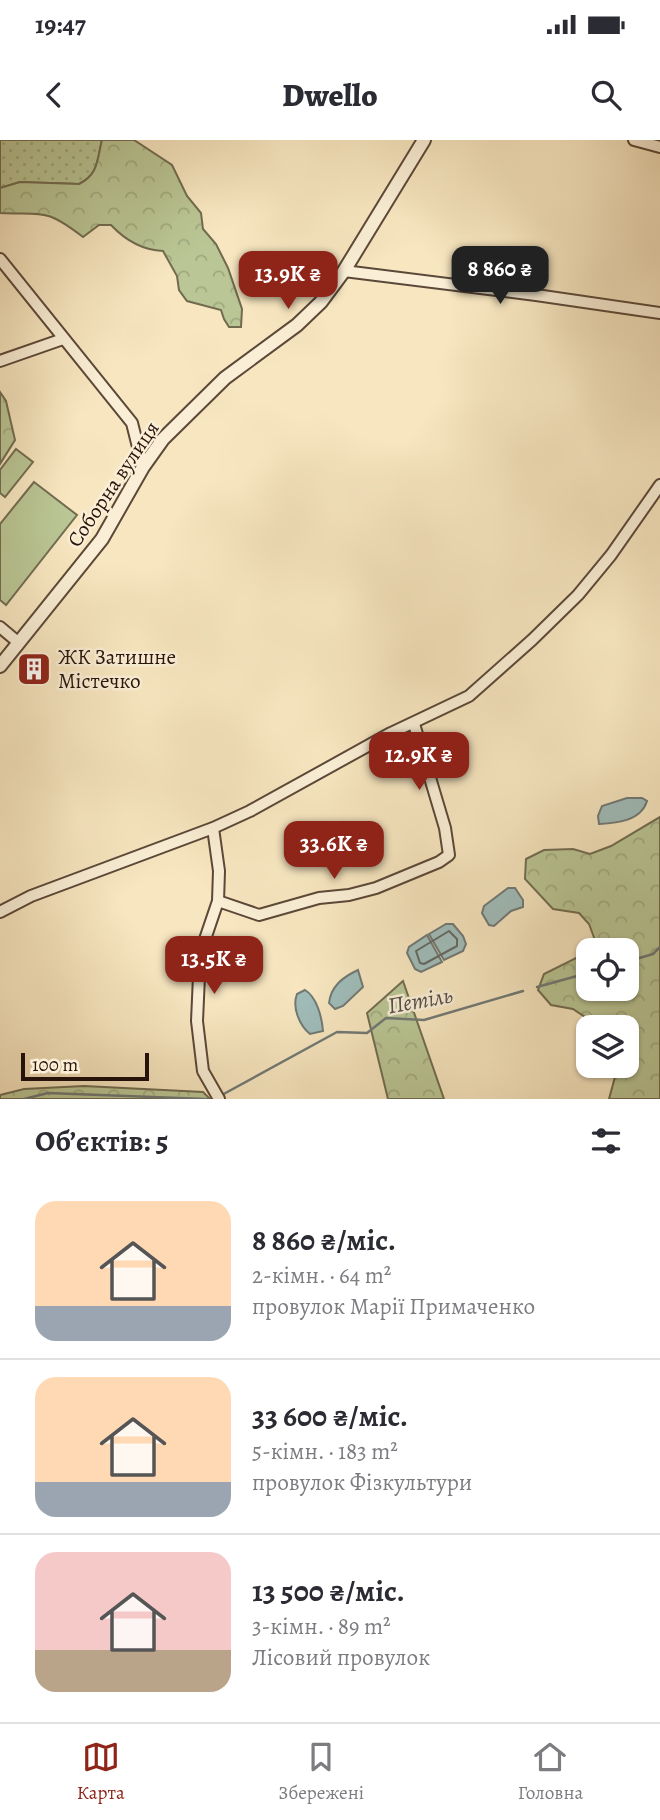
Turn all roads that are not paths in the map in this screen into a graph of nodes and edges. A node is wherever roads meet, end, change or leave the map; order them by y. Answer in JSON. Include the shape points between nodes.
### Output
{"nodes":[{"id":1,"x":424,"y":140,"type":"edge"},
{"id":2,"x":634,"y":140,"type":"edge"},
{"id":3,"x":660,"y":147,"type":"edge"},
{"id":4,"x":0,"y":259,"type":"edge"},
{"id":5,"x":344,"y":271,"type":"junction"},
{"id":6,"x":660,"y":313,"type":"edge"},
{"id":7,"x":63,"y":339,"type":"junction"},
{"id":8,"x":0,"y":361,"type":"edge"},
{"id":9,"x":143,"y":467,"type":"junction"},
{"id":10,"x":660,"y":485,"type":"edge"},
{"id":11,"x":0,"y":627,"type":"edge"},
{"id":12,"x":19,"y":643,"type":"junction"},
{"id":13,"x":0,"y":666,"type":"edge"},
{"id":14,"x":414,"y":724,"type":"junction"},
{"id":15,"x":213,"y":828,"type":"junction"},
{"id":16,"x":218,"y":901,"type":"junction"},
{"id":17,"x":0,"y":912,"type":"edge"},
{"id":18,"x":217,"y":1096,"type":"edge"}],
"edges":[{"from":1,"to":5,"type":"street","name":"Соборна вулиця"},
{"from":2,"to":3,"type":"street"},
{"from":4,"to":7,"type":"street"},
{"from":5,"to":6,"type":"street"},
{"from":5,"to":9,"type":"street","name":"Соборна вулиця","via":[[297,325],[225,378],[187,414]]},
{"from":7,"to":8,"type":"street"},
{"from":7,"to":9,"type":"street","via":[[132,423]]},
{"from":9,"to":12,"type":"street","name":"Соборна вулиця","via":[[102,538]]},
{"from":10,"to":14,"type":"street","via":[[578,595],[532,640],[468,696]]},
{"from":11,"to":12,"type":"street"},
{"from":12,"to":13,"type":"street","name":"Соборна вулиця"},
{"from":14,"to":15,"type":"street"},
{"from":14,"to":16,"type":"street","via":[[449,855],[376,888],[259,915]]},
{"from":15,"to":16,"type":"street"},
{"from":15,"to":17,"type":"street","via":[[30,896]]},
{"from":16,"to":18,"type":"street","via":[[200,954],[197,1021],[203,1071]]}]}
